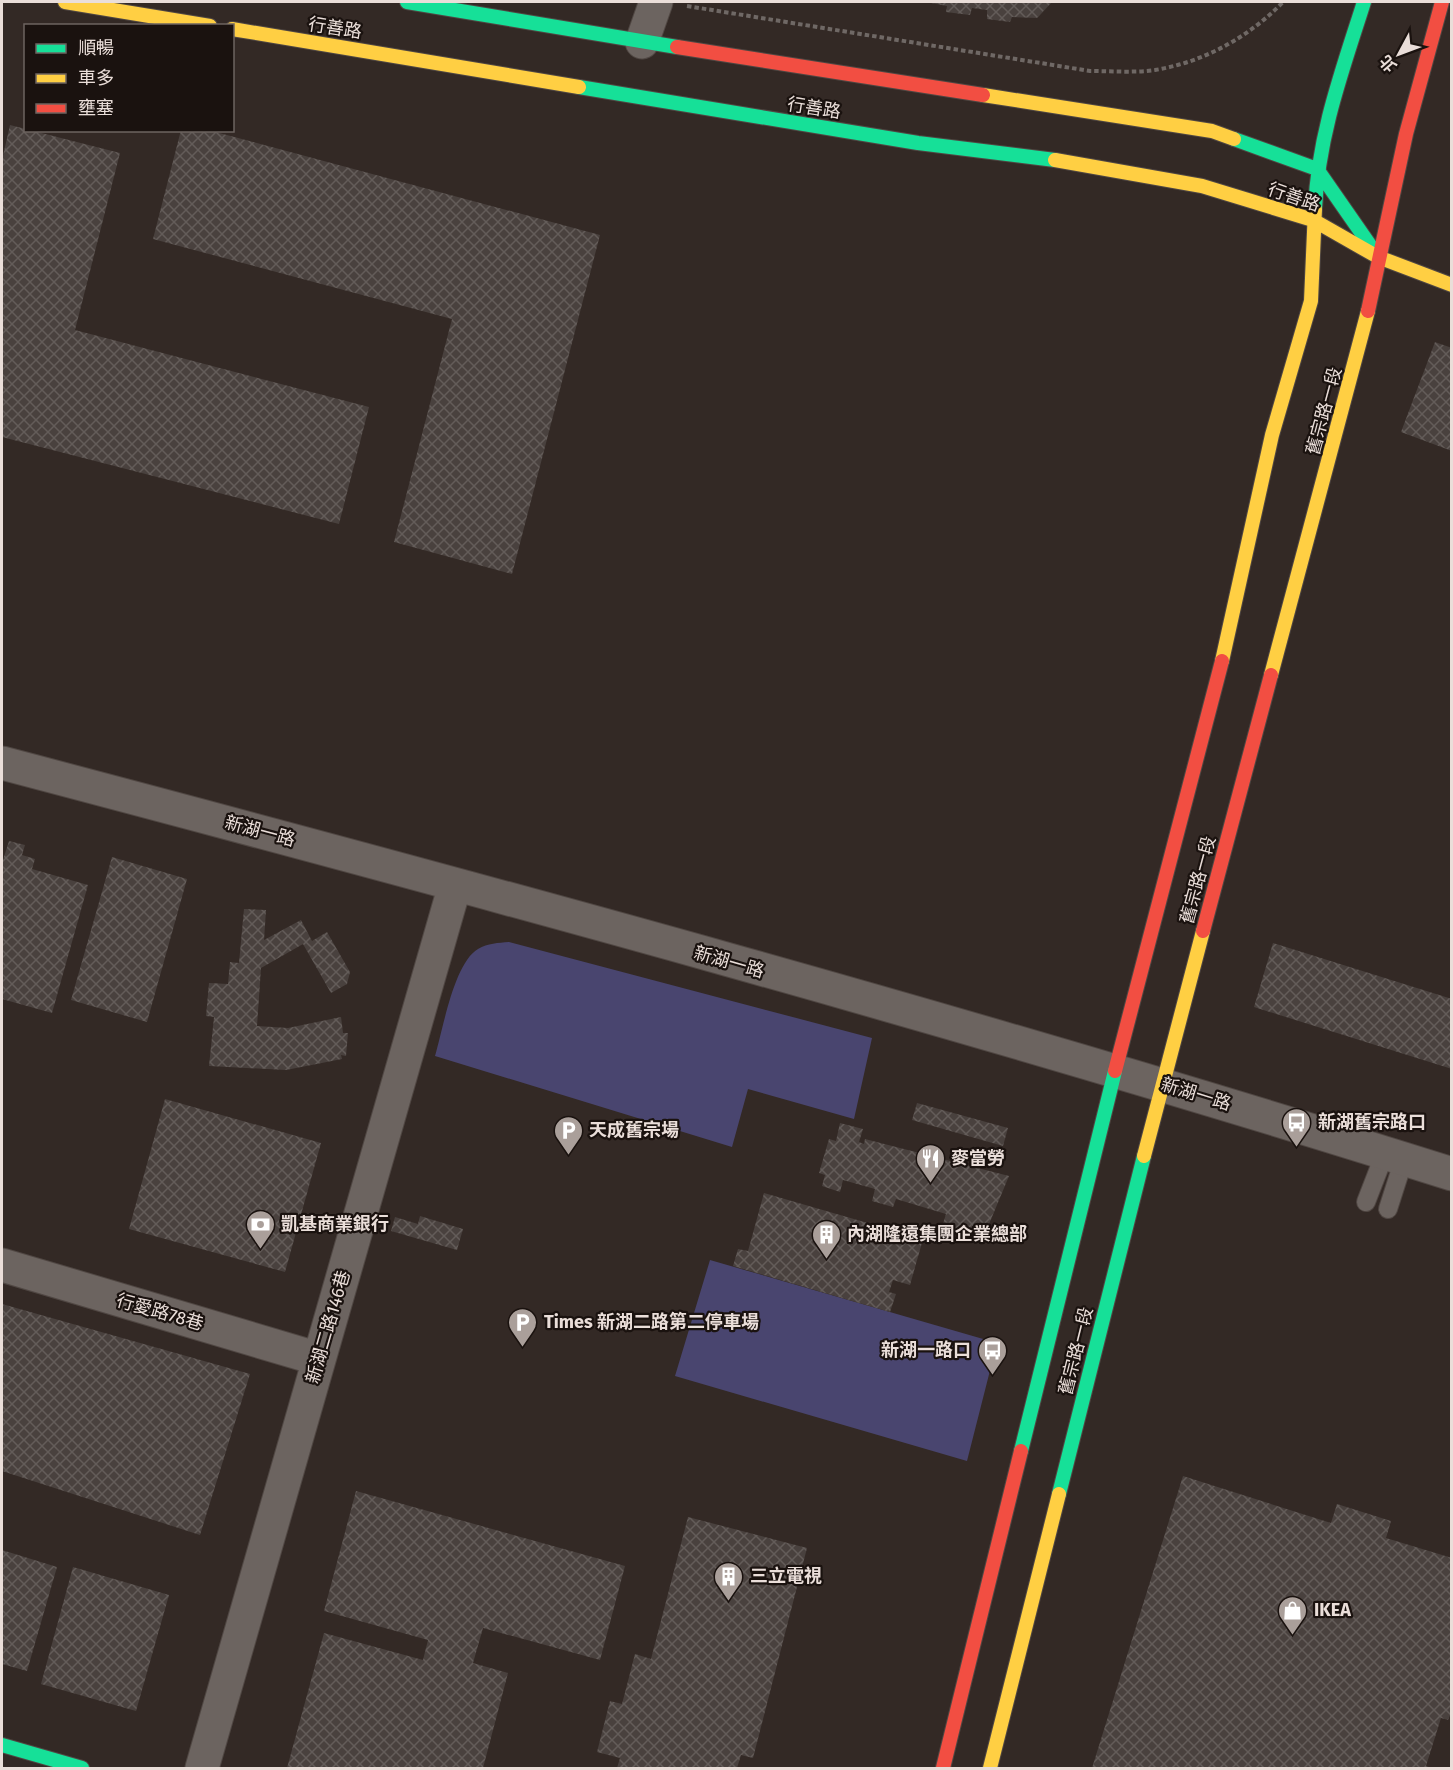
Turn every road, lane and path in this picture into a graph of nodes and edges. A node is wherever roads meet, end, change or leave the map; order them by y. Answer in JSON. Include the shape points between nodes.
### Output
{"nodes":[{"id":1,"x":65,"y":2,"type":"edge"},
{"id":2,"x":407,"y":2,"type":"edge"},
{"id":3,"x":1283,"y":2,"type":"edge"},
{"id":4,"x":1364,"y":2,"type":"edge"},
{"id":5,"x":1442,"y":2,"type":"edge"},
{"id":6,"x":671,"y":4,"type":"edge"},
{"id":7,"x":198,"y":24,"type":"edge"},
{"id":8,"x":234,"y":29,"type":"edge"},
{"id":9,"x":642,"y":42,"type":"junction"},
{"id":10,"x":1317,"y":169,"type":"junction"},
{"id":11,"x":1313,"y":220,"type":"junction"},
{"id":12,"x":1378,"y":257,"type":"junction"},
{"id":13,"x":1452,"y":285,"type":"edge"},
{"id":14,"x":2,"y":763,"type":"edge"},
{"id":15,"x":455,"y":885,"type":"junction"},
{"id":16,"x":1115,"y":1069,"type":"junction"},
{"id":17,"x":1162,"y":1083,"type":"junction"},
{"id":18,"x":1394,"y":1156,"type":"junction"},
{"id":19,"x":1452,"y":1174,"type":"edge"},
{"id":20,"x":1366,"y":1202,"type":"dead end"},
{"id":21,"x":1388,"y":1209,"type":"dead end"},
{"id":22,"x":2,"y":1265,"type":"edge"},
{"id":23,"x":319,"y":1359,"type":"junction"},
{"id":24,"x":2,"y":1745,"type":"edge"},
{"id":25,"x":82,"y":1768,"type":"edge"},
{"id":26,"x":202,"y":1768,"type":"edge"},
{"id":27,"x":943,"y":1768,"type":"edge"},
{"id":28,"x":990,"y":1768,"type":"edge"}],
"edges":[{"from":1,"to":7,"type":"main road"},
{"from":2,"to":9,"type":"main road","name":"行善路"},
{"from":3,"to":6,"type":"path","via":[[1267,18],[1215,52],[1155,70],[1090,71]]},
{"from":4,"to":10,"type":"main road","name":"舊宗路一段","via":[[1328,114]]},
{"from":5,"to":12,"type":"main road","name":"舊宗路一段"},
{"from":6,"to":9,"type":"street"},
{"from":8,"to":11,"type":"main road","name":"行善路","via":[[918,143],[1056,160],[1202,186]]},
{"from":9,"to":10,"type":"main road","name":"行善路","via":[[1212,131]]},
{"from":10,"to":11,"type":"main road","name":"舊宗路一段"},
{"from":10,"to":12,"type":"main road","name":"行善路"},
{"from":11,"to":12,"type":"main road","name":"行善路"},
{"from":11,"to":16,"type":"main road","name":"舊宗路一段","via":[[1311,302],[1272,435],[1224,647]]},
{"from":12,"to":13,"type":"main road","name":"行善路"},
{"from":12,"to":17,"type":"main road","name":"舊宗路一段","via":[[1366,321]]},
{"from":14,"to":15,"type":"street","name":"新湖一路"},
{"from":15,"to":16,"type":"street","name":"新湖一路"},
{"from":15,"to":23,"type":"street","name":"新湖二路146巷"},
{"from":16,"to":17,"type":"street","name":"新湖一路"},
{"from":16,"to":27,"type":"main road","name":"舊宗路一段"},
{"from":17,"to":18,"type":"street","name":"新湖一路"},
{"from":17,"to":28,"type":"main road","name":"舊宗路一段"},
{"from":18,"to":19,"type":"street","name":"新湖一路"},
{"from":18,"to":20,"type":"lane"},
{"from":18,"to":21,"type":"lane"},
{"from":22,"to":23,"type":"street","name":"行愛路78巷"},
{"from":23,"to":26,"type":"street","name":"新湖二路146巷"},
{"from":24,"to":25,"type":"main road"}]}
